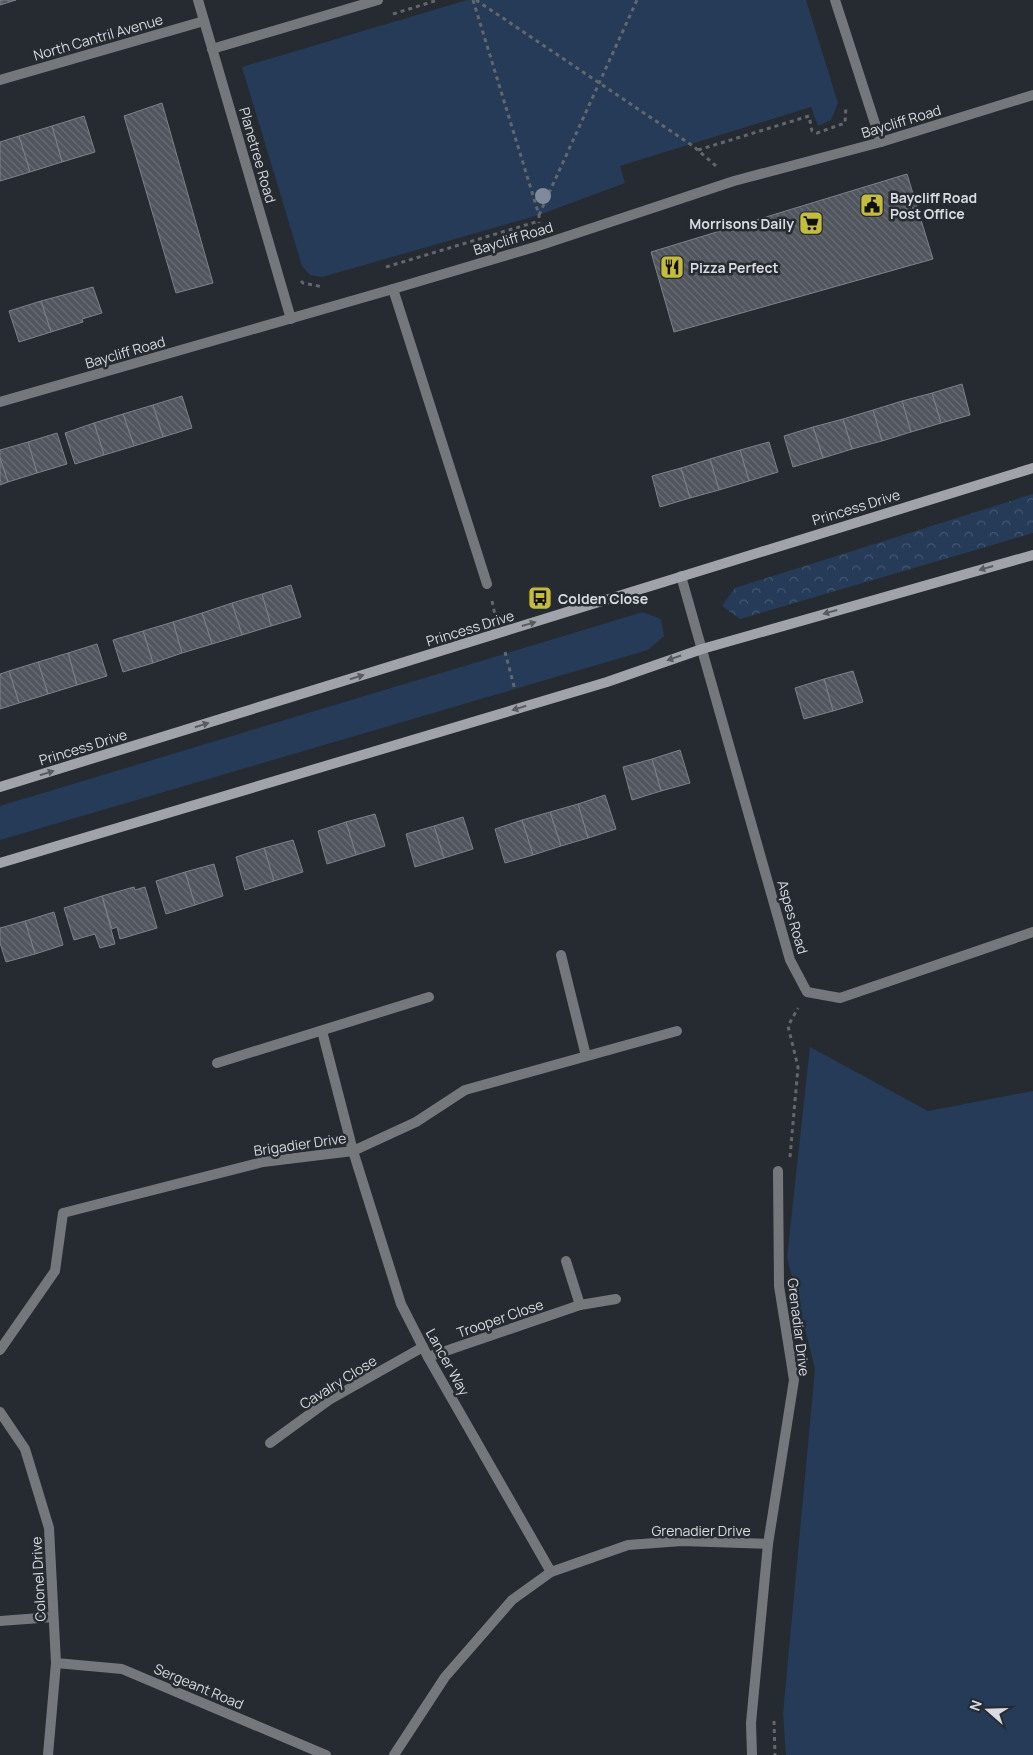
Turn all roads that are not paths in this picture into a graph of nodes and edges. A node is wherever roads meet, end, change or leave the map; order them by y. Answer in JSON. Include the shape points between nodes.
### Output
{"nodes":[{"id":1,"x":198,"y":0,"type":"edge"},
{"id":2,"x":378,"y":0,"type":"edge"},
{"id":3,"x":835,"y":0,"type":"edge"},
{"id":4,"x":204,"y":21,"type":"junction"},
{"id":5,"x":212,"y":49,"type":"junction"},
{"id":6,"x":0,"y":80,"type":"edge"},
{"id":7,"x":1033,"y":95,"type":"edge"},
{"id":8,"x":881,"y":142,"type":"junction"},
{"id":9,"x":394,"y":289,"type":"junction"},
{"id":10,"x":291,"y":318,"type":"junction"},
{"id":11,"x":0,"y":402,"type":"edge"},
{"id":12,"x":1033,"y":468,"type":"edge"},
{"id":13,"x":1033,"y":555,"type":"edge"},
{"id":14,"x":680,"y":576,"type":"junction"},
{"id":15,"x":487,"y":584,"type":"dead end"},
{"id":16,"x":702,"y":649,"type":"junction"},
{"id":17,"x":0,"y":787,"type":"edge"},
{"id":18,"x":0,"y":862,"type":"edge"},
{"id":19,"x":1033,"y":932,"type":"edge"},
{"id":20,"x":561,"y":955,"type":"dead end"},
{"id":21,"x":430,"y":997,"type":"dead end"},
{"id":22,"x":322,"y":1031,"type":"junction"},
{"id":23,"x":677,"y":1031,"type":"dead end"},
{"id":24,"x":586,"y":1056,"type":"junction"},
{"id":25,"x":217,"y":1063,"type":"dead end"},
{"id":26,"x":353,"y":1151,"type":"junction"},
{"id":27,"x":778,"y":1171,"type":"dead end"},
{"id":28,"x":566,"y":1261,"type":"dead end"},
{"id":29,"x":616,"y":1299,"type":"dead end"},
{"id":30,"x":580,"y":1305,"type":"junction"},
{"id":31,"x":423,"y":1347,"type":"junction"},
{"id":32,"x":0,"y":1350,"type":"edge"},
{"id":33,"x":428,"y":1357,"type":"junction"},
{"id":34,"x":0,"y":1412,"type":"edge"},
{"id":35,"x":270,"y":1443,"type":"dead end"},
{"id":36,"x":768,"y":1544,"type":"junction"},
{"id":37,"x":551,"y":1572,"type":"junction"},
{"id":38,"x":54,"y":1617,"type":"junction"},
{"id":39,"x":0,"y":1621,"type":"edge"},
{"id":40,"x":56,"y":1663,"type":"junction"},
{"id":41,"x":48,"y":1755,"type":"edge"},
{"id":42,"x":326,"y":1755,"type":"edge"},
{"id":43,"x":394,"y":1755,"type":"edge"},
{"id":44,"x":752,"y":1755,"type":"edge"}],
"edges":[{"from":1,"to":4,"type":"street","name":"Planetree Road"},
{"from":2,"to":5,"type":"street"},
{"from":3,"to":8,"type":"street"},
{"from":4,"to":5,"type":"street","name":"Planetree Road"},
{"from":4,"to":6,"type":"street","name":"North Cantril Avenue"},
{"from":5,"to":10,"type":"street","name":"Planetree Road"},
{"from":7,"to":8,"type":"street","name":"Baycliff Road"},
{"from":8,"to":9,"type":"street","name":"Baycliff Road","via":[[734,181],[538,246]]},
{"from":9,"to":10,"type":"street","name":"Baycliff Road"},
{"from":9,"to":15,"type":"street"},
{"from":10,"to":11,"type":"street","name":"Baycliff Road"},
{"from":12,"to":14,"type":"street","name":"Princess Drive"},
{"from":13,"to":16,"type":"street","one_way":true},
{"from":14,"to":16,"type":"street"},
{"from":17,"to":14,"type":"street","name":"Princess Drive","one_way":true},
{"from":16,"to":18,"type":"street","one_way":true,"via":[[606,682]]},
{"from":16,"to":19,"type":"street","name":"Aspes Road","via":[[790,960],[807,992],[840,998]]},
{"from":20,"to":24,"type":"street"},
{"from":21,"to":22,"type":"street"},
{"from":22,"to":25,"type":"street"},
{"from":22,"to":26,"type":"street","name":"Lancer Way"},
{"from":23,"to":24,"type":"street","name":"Brigadier Drive"},
{"from":24,"to":26,"type":"street","name":"Brigadier Drive","via":[[465,1090],[416,1122]]},
{"from":26,"to":31,"type":"street","name":"Lancer Way","via":[[402,1304]]},
{"from":26,"to":32,"type":"street","name":"Brigadier Drive","via":[[263,1162],[63,1213],[55,1271]]},
{"from":27,"to":36,"type":"street","name":"Grenadiar Drive","via":[[779,1286],[794,1380]]},
{"from":28,"to":30,"type":"street"},
{"from":29,"to":30,"type":"street","name":"Trooper Close"},
{"from":30,"to":33,"type":"street","name":"Trooper Close"},
{"from":31,"to":33,"type":"street","name":"Lancer Way"},
{"from":31,"to":35,"type":"street","name":"Cavalry Close","via":[[329,1400]]},
{"from":33,"to":37,"type":"street","name":"Lancer Way"},
{"from":34,"to":38,"type":"street","name":"Colonel Drive","via":[[25,1449],[49,1528]]},
{"from":36,"to":37,"type":"street","name":"Grenadier Drive","via":[[682,1541],[628,1545]]},
{"from":36,"to":44,"type":"street","name":"Grenadier Drive","via":[[751,1723]]},
{"from":37,"to":43,"type":"street","name":"Grenadier Drive","via":[[512,1600],[444,1676]]},
{"from":38,"to":39,"type":"street"},
{"from":38,"to":40,"type":"street","name":"Colonel Drive"},
{"from":40,"to":41,"type":"street","name":"Colonel Drive"},
{"from":40,"to":42,"type":"street","name":"Sergeant Road","via":[[122,1669]]}]}
